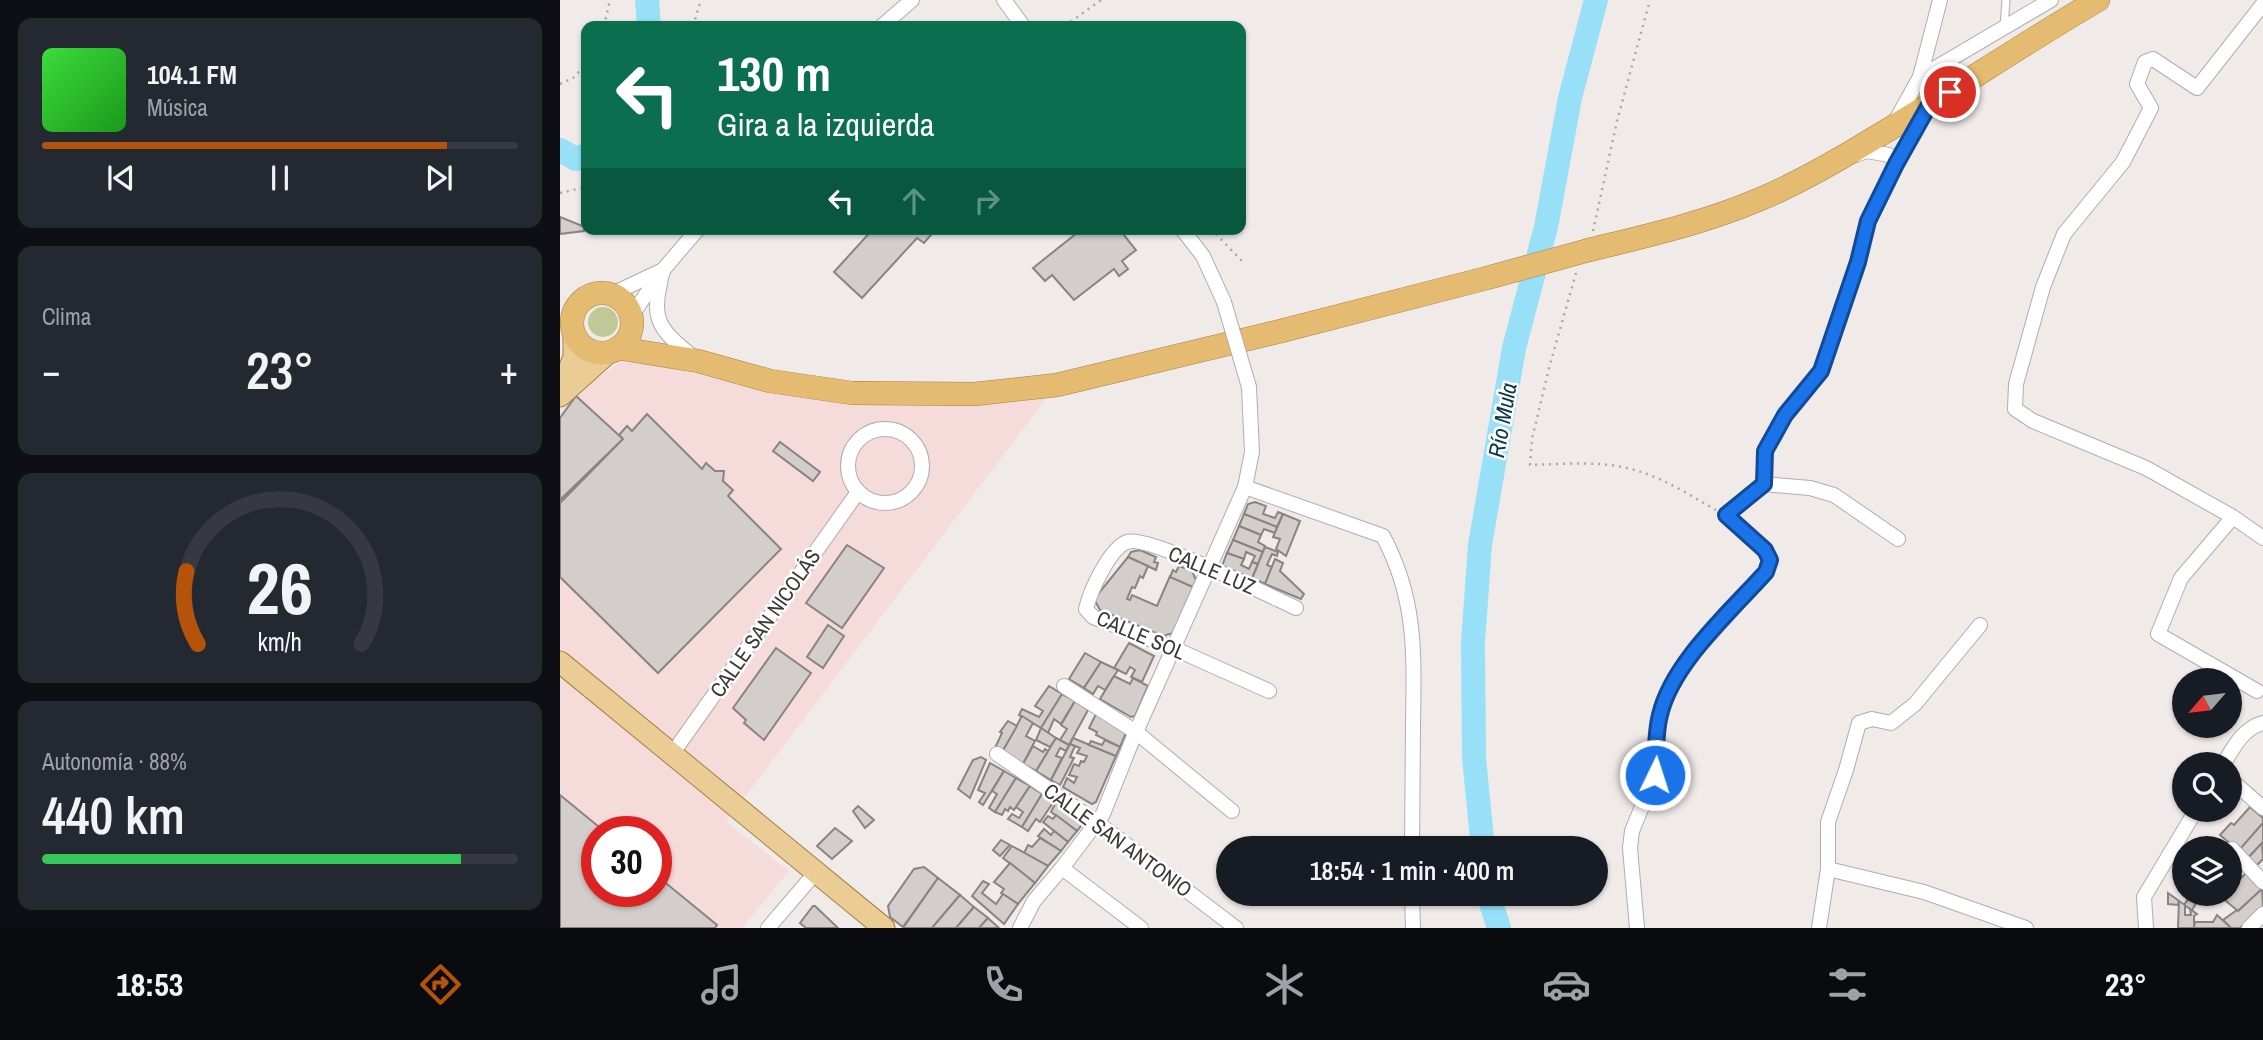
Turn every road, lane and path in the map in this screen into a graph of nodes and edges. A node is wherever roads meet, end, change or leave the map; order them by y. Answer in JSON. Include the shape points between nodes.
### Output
{"nodes":[{"id":1,"x":610,"y":0,"type":"edge"},
{"id":2,"x":701,"y":0,"type":"edge"},
{"id":3,"x":912,"y":0,"type":"edge"},
{"id":4,"x":1004,"y":0,"type":"edge"},
{"id":5,"x":1101,"y":0,"type":"edge"},
{"id":6,"x":1650,"y":0,"type":"edge"},
{"id":7,"x":1940,"y":0,"type":"edge"},
{"id":8,"x":2006,"y":0,"type":"edge"},
{"id":9,"x":2051,"y":0,"type":"edge"},
{"id":10,"x":2098,"y":0,"type":"edge"},
{"id":11,"x":2263,"y":4,"type":"edge"},
{"id":12,"x":605,"y":21,"type":"edge"},
{"id":13,"x":695,"y":21,"type":"edge"},
{"id":14,"x":888,"y":21,"type":"edge"},
{"id":15,"x":1019,"y":21,"type":"edge"},
{"id":16,"x":1072,"y":21,"type":"edge"},
{"id":17,"x":2004,"y":28,"type":"junction"},
{"id":18,"x":581,"y":69,"type":"edge"},
{"id":19,"x":1920,"y":77,"type":"junction"},
{"id":20,"x":1973,"y":77,"type":"junction"},
{"id":21,"x":560,"y":83,"type":"edge"},
{"id":22,"x":1928,"y":107,"type":"junction"},
{"id":23,"x":1890,"y":129,"type":"junction"},
{"id":24,"x":1840,"y":159,"type":"junction"},
{"id":25,"x":1896,"y":164,"type":"junction"},
{"id":26,"x":581,"y":188,"type":"edge"},
{"id":27,"x":560,"y":193,"type":"edge"},
{"id":28,"x":693,"y":235,"type":"edge"},
{"id":29,"x":1187,"y":235,"type":"edge"},
{"id":30,"x":1217,"y":235,"type":"edge"},
{"id":31,"x":1587,"y":248,"type":"junction"},
{"id":32,"x":1245,"y":264,"type":"dead end"},
{"id":33,"x":663,"y":270,"type":"junction"},
{"id":34,"x":612,"y":294,"type":"junction"},
{"id":35,"x":569,"y":315,"type":"edge"},
{"id":36,"x":632,"y":318,"type":"junction"},
{"id":37,"x":613,"y":350,"type":"junction"},
{"id":38,"x":698,"y":361,"type":"junction"},
{"id":39,"x":560,"y":394,"type":"edge"},
{"id":40,"x":1764,"y":484,"type":"junction"},
{"id":41,"x":1245,"y":487,"type":"junction"},
{"id":42,"x":858,"y":492,"type":"junction"},
{"id":43,"x":1726,"y":515,"type":"junction"},
{"id":44,"x":2233,"y":517,"type":"junction"},
{"id":45,"x":2263,"y":538,"type":"edge"},
{"id":46,"x":1898,"y":539,"type":"dead end"},
{"id":47,"x":1125,"y":542,"type":"joint"},
{"id":48,"x":1209,"y":567,"type":"junction"},
{"id":49,"x":1296,"y":608,"type":"dead end"},
{"id":50,"x":1980,"y":625,"type":"dead end"},
{"id":51,"x":1173,"y":648,"type":"junction"},
{"id":52,"x":560,"y":662,"type":"edge"},
{"id":53,"x":1064,"y":686,"type":"dead end"},
{"id":54,"x":1269,"y":691,"type":"dead end"},
{"id":55,"x":2257,"y":691,"type":"dead end"},
{"id":56,"x":2263,"y":723,"type":"edge"},
{"id":57,"x":1136,"y":732,"type":"junction"},
{"id":58,"x":2231,"y":752,"type":"edge"},
{"id":59,"x":672,"y":754,"type":"junction"},
{"id":60,"x":998,"y":754,"type":"dead end"},
{"id":61,"x":2242,"y":790,"type":"edge"},
{"id":62,"x":2263,"y":808,"type":"edge"},
{"id":63,"x":1232,"y":811,"type":"dead end"},
{"id":64,"x":1100,"y":818,"type":"junction"},
{"id":65,"x":2189,"y":822,"type":"edge"},
{"id":66,"x":1412,"y":836,"type":"edge"},
{"id":67,"x":2242,"y":860,"type":"edge"},
{"id":68,"x":1062,"y":868,"type":"junction"},
{"id":69,"x":1828,"y":869,"type":"junction"},
{"id":70,"x":816,"y":872,"type":"junction"},
{"id":71,"x":2263,"y":882,"type":"edge"},
{"id":72,"x":1412,"y":906,"type":"edge"},
{"id":73,"x":2263,"y":914,"type":"edge"},
{"id":74,"x":768,"y":928,"type":"edge"},
{"id":75,"x":884,"y":928,"type":"edge"},
{"id":76,"x":1020,"y":928,"type":"edge"},
{"id":77,"x":1141,"y":928,"type":"edge"},
{"id":78,"x":1236,"y":928,"type":"edge"},
{"id":79,"x":1413,"y":928,"type":"edge"},
{"id":80,"x":1637,"y":928,"type":"edge"},
{"id":81,"x":1819,"y":928,"type":"edge"},
{"id":82,"x":2026,"y":928,"type":"edge"},
{"id":83,"x":2146,"y":928,"type":"edge"},
{"id":84,"x":2249,"y":928,"type":"edge"}],
"edges":[{"from":1,"to":12,"type":"path"},
{"from":2,"to":13,"type":"path"},
{"from":3,"to":14,"type":"street"},
{"from":4,"to":15,"type":"street"},
{"from":5,"to":16,"type":"path"},
{"from":6,"to":31,"type":"path"},
{"from":7,"to":19,"type":"street"},
{"from":8,"to":17,"type":"lane"},
{"from":9,"to":17,"type":"street"},
{"from":10,"to":20,"type":"highway"},
{"from":11,"to":44,"type":"street","via":[[2197,88],[2153,59],[2145,62],[2137,84],[2151,108],[2123,162],[2064,234],[2043,287],[2016,384],[2015,409],[2033,421],[2146,468]]},
{"from":17,"to":19,"type":"street"},
{"from":18,"to":21,"type":"path"},
{"from":19,"to":20,"type":"street","via":[[1930,82]]},
{"from":19,"to":23,"type":"street"},
{"from":20,"to":22,"type":"highway"},
{"from":22,"to":23,"type":"highway"},
{"from":22,"to":25,"type":"street"},
{"from":23,"to":24,"type":"highway"},
{"from":24,"to":25,"type":"street","via":[[1867,151],[1889,155]]},
{"from":24,"to":31,"type":"highway","via":[[1758,200],[1708,218]]},
{"from":25,"to":40,"type":"street","via":[[1868,221],[1821,371],[1785,415],[1765,451]]},
{"from":26,"to":27,"type":"path"},
{"from":28,"to":33,"type":"street"},
{"from":29,"to":41,"type":"street","bridge":true,"via":[[1203,256],[1224,302],[1249,387],[1252,452]]},
{"from":30,"to":32,"type":"path"},
{"from":31,"to":38,"type":"highway","bridge":true,"via":[[1487,278],[1057,385],[975,394],[852,393],[771,381]]},
{"from":31,"to":43,"type":"path","via":[[1570,287],[1532,439],[1530,465],[1609,465],[1639,471]]},
{"from":33,"to":34,"type":"street"},
{"from":33,"to":36,"type":"street"},
{"from":33,"to":38,"type":"street","via":[[656,310],[661,324],[673,341]]},
{"from":34,"to":35,"type":"highway","via":[[593,293]]},
{"from":34,"to":36,"type":"highway","via":[[626,304]]},
{"from":35,"to":37,"type":"highway","via":[[589,350]]},
{"from":35,"to":39,"type":"main road","via":[[573,357]]},
{"from":36,"to":37,"type":"highway","via":[[629,337]]},
{"from":36,"to":38,"type":"highway","via":[[662,345]]},
{"from":37,"to":38,"type":"highway"},
{"from":37,"to":39,"type":"main road"},
{"from":40,"to":43,"type":"street"},
{"from":40,"to":46,"type":"street","via":[[1834,495]]},
{"from":41,"to":48,"type":"street"},
{"from":41,"to":66,"type":"street","via":[[1383,536],[1397,563],[1411,616],[1414,659]]},
{"from":42,"to":42,"type":"street","via":[[880,503],[904,498],[914,490],[922,467],[914,443],[894,429],[882,428],[860,437],[848,458],[851,482]]},
{"from":42,"to":59,"type":"street","name":"CALLE SAN NICOLÁS"},
{"from":43,"to":80,"type":"street","via":[[1770,560],[1766,572],[1688,659],[1668,691],[1659,716],[1655,775],[1632,831]]},
{"from":44,"to":45,"type":"street"},
{"from":44,"to":55,"type":"street","via":[[2181,578],[2158,634]]},
{"from":47,"to":48,"type":"street","name":"CALLE LUZ","via":[[1154,546]]},
{"from":47,"to":51,"type":"street","name":"CALLE SOL","via":[[1103,568],[1086,609],[1093,617]]},
{"from":48,"to":49,"type":"street","name":"CALLE LUZ"},
{"from":48,"to":51,"type":"street"},
{"from":50,"to":69,"type":"street","via":[[1899,717],[1891,723],[1872,719],[1859,723],[1829,822]]},
{"from":51,"to":54,"type":"street","name":"CALLE SOL"},
{"from":51,"to":57,"type":"street"},
{"from":52,"to":59,"type":"main road"},
{"from":53,"to":57,"type":"street"},
{"from":56,"to":58,"type":"street","via":[[2239,739]]},
{"from":57,"to":63,"type":"street"},
{"from":57,"to":64,"type":"street"},
{"from":59,"to":70,"type":"main road"},
{"from":60,"to":64,"type":"street","name":"CALLE SAN ANTONIO"},
{"from":61,"to":62,"type":"street"},
{"from":64,"to":68,"type":"street"},
{"from":64,"to":78,"type":"street","name":"CALLE SAN ANTONIO"},
{"from":65,"to":83,"type":"street","via":[[2144,897]]},
{"from":67,"to":71,"type":"street"},
{"from":68,"to":76,"type":"street","via":[[1034,901]]},
{"from":68,"to":77,"type":"street"},
{"from":69,"to":81,"type":"street"},
{"from":69,"to":82,"type":"street","via":[[1924,892]]},
{"from":70,"to":74,"type":"street"},
{"from":70,"to":75,"type":"main road"},
{"from":72,"to":79,"type":"street"},
{"from":73,"to":84,"type":"street"}]}
